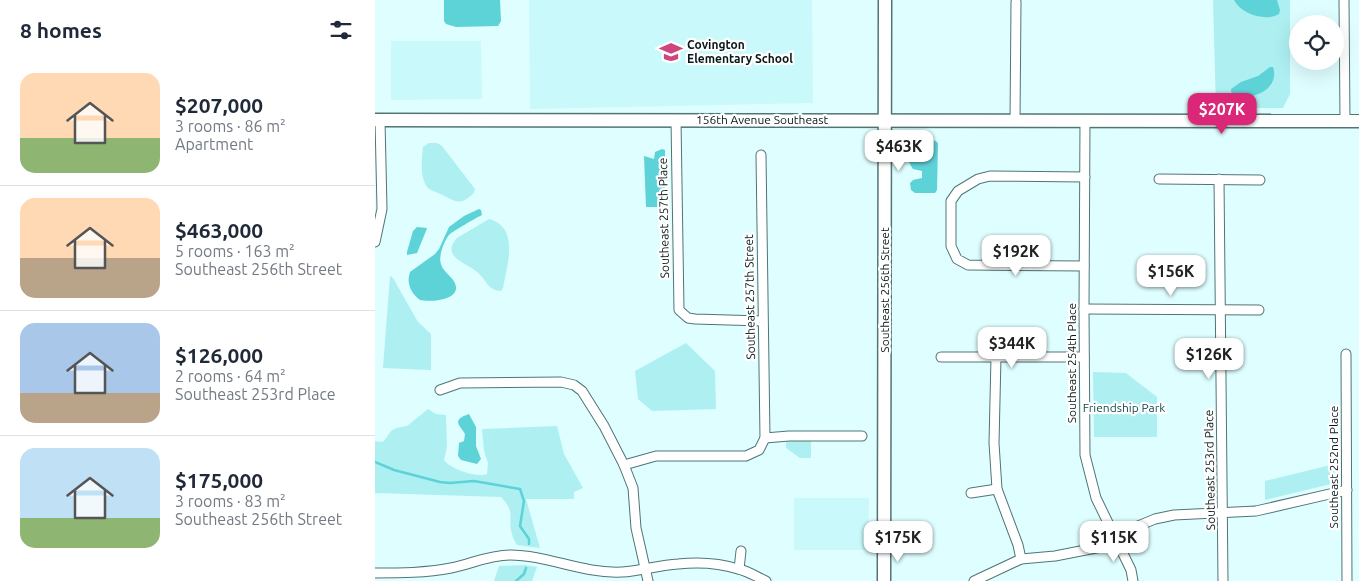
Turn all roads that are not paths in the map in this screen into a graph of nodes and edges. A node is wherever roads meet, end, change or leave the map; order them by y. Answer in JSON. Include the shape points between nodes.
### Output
{"nodes":[{"id":1,"x":885,"y":0,"type":"edge"},
{"id":2,"x":1344,"y":0,"type":"edge"},
{"id":3,"x":1016,"y":2,"type":"dead end"},
{"id":4,"x":378,"y":120,"type":"edge"},
{"id":5,"x":676,"y":120,"type":"junction"},
{"id":6,"x":885,"y":120,"type":"junction"},
{"id":7,"x":1015,"y":121,"type":"junction"},
{"id":8,"x":1085,"y":121,"type":"junction"},
{"id":9,"x":1345,"y":121,"type":"junction"},
{"id":10,"x":1359,"y":121,"type":"edge"},
{"id":11,"x":761,"y":155,"type":"dead end"},
{"id":12,"x":1085,"y":177,"type":"junction"},
{"id":13,"x":1159,"y":179,"type":"dead end"},
{"id":14,"x":1219,"y":179,"type":"junction"},
{"id":15,"x":1260,"y":180,"type":"dead end"},
{"id":16,"x":379,"y":208,"type":"edge"},
{"id":17,"x":375,"y":242,"type":"edge"},
{"id":18,"x":1084,"y":266,"type":"junction"},
{"id":19,"x":1084,"y":308,"type":"junction"},
{"id":20,"x":1220,"y":309,"type":"junction"},
{"id":21,"x":1259,"y":310,"type":"dead end"},
{"id":22,"x":763,"y":321,"type":"junction"},
{"id":23,"x":1346,"y":354,"type":"dead end"},
{"id":24,"x":941,"y":357,"type":"dead end"},
{"id":25,"x":996,"y":357,"type":"junction"},
{"id":26,"x":1084,"y":357,"type":"junction"},
{"id":27,"x":440,"y":390,"type":"dead end"},
{"id":28,"x":862,"y":436,"type":"dead end"},
{"id":29,"x":765,"y":438,"type":"junction"},
{"id":30,"x":624,"y":465,"type":"junction"},
{"id":31,"x":997,"y":489,"type":"junction"},
{"id":32,"x":1347,"y":490,"type":"junction"},
{"id":33,"x":971,"y":493,"type":"dead end"},
{"id":34,"x":1223,"y":513,"type":"junction"},
{"id":35,"x":1115,"y":538,"type":"junction"},
{"id":36,"x":741,"y":551,"type":"dead end"},
{"id":37,"x":1021,"y":559,"type":"junction"},
{"id":38,"x":645,"y":569,"type":"junction"},
{"id":39,"x":739,"y":569,"type":"junction"},
{"id":40,"x":375,"y":573,"type":"edge"},
{"id":41,"x":648,"y":581,"type":"edge"},
{"id":42,"x":766,"y":581,"type":"edge"},
{"id":43,"x":884,"y":581,"type":"edge"},
{"id":44,"x":974,"y":581,"type":"edge"},
{"id":45,"x":1133,"y":581,"type":"edge"},
{"id":46,"x":1223,"y":581,"type":"edge"},
{"id":47,"x":1347,"y":581,"type":"edge"}],
"edges":[{"from":1,"to":6,"type":"street","name":"Southeast 256th Street"},
{"from":2,"to":9,"type":"street"},
{"from":3,"to":7,"type":"street"},
{"from":4,"to":5,"type":"street","name":"156th Avenue Southeast"},
{"from":4,"to":16,"type":"street"},
{"from":5,"to":6,"type":"street","name":"156th Avenue Southeast"},
{"from":5,"to":22,"type":"street","name":"Southeast 257th Place","via":[[679,310],[695,320]]},
{"from":6,"to":7,"type":"street","name":"156th Avenue Southeast"},
{"from":6,"to":43,"type":"street","name":"Southeast 256th Street"},
{"from":7,"to":8,"type":"street","name":"156th Avenue Southeast"},
{"from":8,"to":9,"type":"street","name":"156th Avenue Southeast"},
{"from":8,"to":12,"type":"street","name":"Southeast 254th Place"},
{"from":9,"to":10,"type":"street","name":"156th Avenue Southeast"},
{"from":11,"to":22,"type":"street","name":"Southeast 257th Street"},
{"from":12,"to":18,"type":"street","name":"Southeast 254th Place"},
{"from":12,"to":18,"type":"street","via":[[983,177],[958,191],[951,201],[951,246],[957,259],[968,265]]},
{"from":13,"to":14,"type":"street"},
{"from":14,"to":15,"type":"street"},
{"from":14,"to":20,"type":"street","name":"Southeast 253rd Place"},
{"from":16,"to":17,"type":"street"},
{"from":18,"to":19,"type":"street","name":"Southeast 254th Place"},
{"from":19,"to":20,"type":"street"},
{"from":19,"to":26,"type":"street","name":"Southeast 254th Place"},
{"from":20,"to":21,"type":"street"},
{"from":20,"to":34,"type":"street","name":"Southeast 253rd Place"},
{"from":22,"to":29,"type":"street","name":"Southeast 257th Street"},
{"from":23,"to":32,"type":"street","name":"Southeast 252nd Place"},
{"from":24,"to":25,"type":"street"},
{"from":25,"to":26,"type":"street"},
{"from":25,"to":31,"type":"street","via":[[994,443]]},
{"from":26,"to":35,"type":"street","name":"Southeast 254th Place","via":[[1085,455],[1096,498]]},
{"from":27,"to":30,"type":"street","via":[[460,383],[561,382],[574,385],[583,391]]},
{"from":28,"to":29,"type":"street"},
{"from":29,"to":30,"type":"street","via":[[759,450],[746,456],[656,456]]},
{"from":30,"to":38,"type":"street","via":[[633,488],[636,528]]},
{"from":31,"to":33,"type":"street"},
{"from":31,"to":37,"type":"street"},
{"from":32,"to":34,"type":"street","via":[[1256,512]]},
{"from":32,"to":47,"type":"street","name":"Southeast 252nd Place"},
{"from":34,"to":35,"type":"street","via":[[1155,519]]},
{"from":34,"to":46,"type":"street","name":"Southeast 253rd Place"},
{"from":35,"to":37,"type":"street","via":[[1101,547],[1081,552]]},
{"from":35,"to":45,"type":"street","name":"Southeast 254th Place"},
{"from":36,"to":39,"type":"street"},
{"from":37,"to":44,"type":"street"},
{"from":38,"to":39,"type":"street","via":[[678,564],[711,564]]},
{"from":38,"to":40,"type":"street","via":[[602,572],[536,557],[509,555],[427,571]]},
{"from":38,"to":41,"type":"street"},
{"from":39,"to":42,"type":"street"}]}
